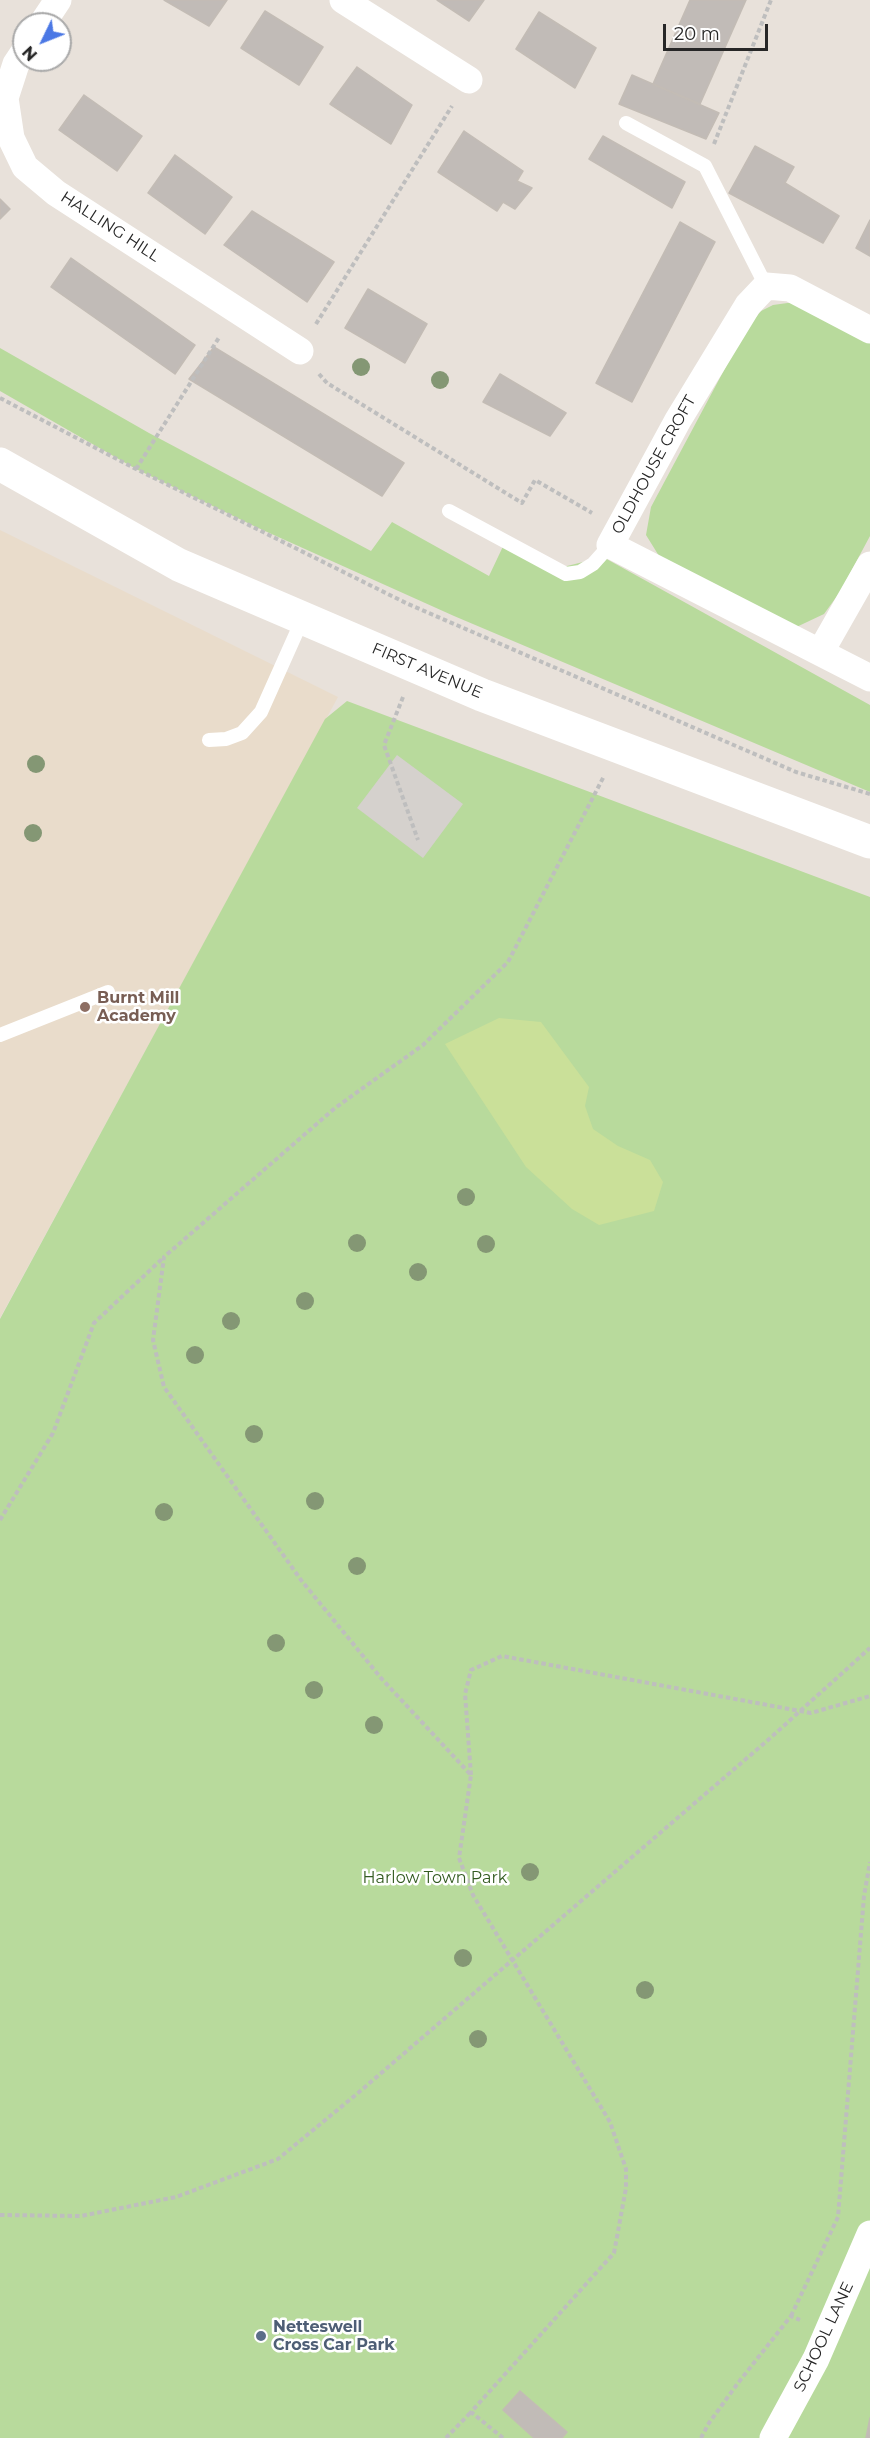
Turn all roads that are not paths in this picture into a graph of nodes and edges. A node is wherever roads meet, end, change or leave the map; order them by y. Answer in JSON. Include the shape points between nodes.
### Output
{"nodes":[{"id":1,"x":343,"y":0,"type":"edge"},
{"id":2,"x":13,"y":72,"type":"edge"},
{"id":3,"x":469,"y":80,"type":"road end"},
{"id":4,"x":626,"y":123,"type":"dead end"},
{"id":5,"x":766,"y":286,"type":"junction"},
{"id":6,"x":870,"y":330,"type":"edge"},
{"id":7,"x":300,"y":351,"type":"road end"},
{"id":8,"x":0,"y":464,"type":"edge"},
{"id":9,"x":449,"y":511,"type":"dead end"},
{"id":10,"x":614,"y":536,"type":"junction"},
{"id":11,"x":870,"y":565,"type":"edge"},
{"id":12,"x":303,"y":618,"type":"junction"},
{"id":13,"x":821,"y":651,"type":"junction"},
{"id":14,"x":870,"y":678,"type":"edge"},
{"id":15,"x":209,"y":740,"type":"dead end"},
{"id":16,"x":870,"y":842,"type":"edge"},
{"id":17,"x":108,"y":992,"type":"dead end"},
{"id":18,"x":0,"y":1035,"type":"edge"},
{"id":19,"x":870,"y":2234,"type":"edge"},
{"id":20,"x":773,"y":2438,"type":"edge"}],
"edges":[{"from":1,"to":3,"type":"street"},
{"from":2,"to":7,"type":"street","name":"HALLING HILL","via":[[5,98],[11,138],[25,167],[56,192]]},
{"from":4,"to":5,"type":"lane","via":[[705,166]]},
{"from":5,"to":6,"type":"street","via":[[790,288]]},
{"from":5,"to":10,"type":"street","name":"OLDHOUSE CROFT","via":[[748,305],[684,410]]},
{"from":8,"to":12,"type":"street","name":"FIRST AVENUE","via":[[179,565]]},
{"from":9,"to":10,"type":"lane","via":[[566,574],[593,564]]},
{"from":10,"to":13,"type":"street","name":"OLDHOUSE CROFT"},
{"from":11,"to":13,"type":"street"},
{"from":12,"to":15,"type":"lane","via":[[261,712],[242,733]]},
{"from":12,"to":16,"type":"street","name":"FIRST AVENUE","via":[[482,695]]},
{"from":13,"to":14,"type":"street","name":"OLDHOUSE CROFT"},
{"from":17,"to":18,"type":"lane"},
{"from":19,"to":20,"type":"street","name":"SCHOOL LANE","via":[[816,2360]]}]}
